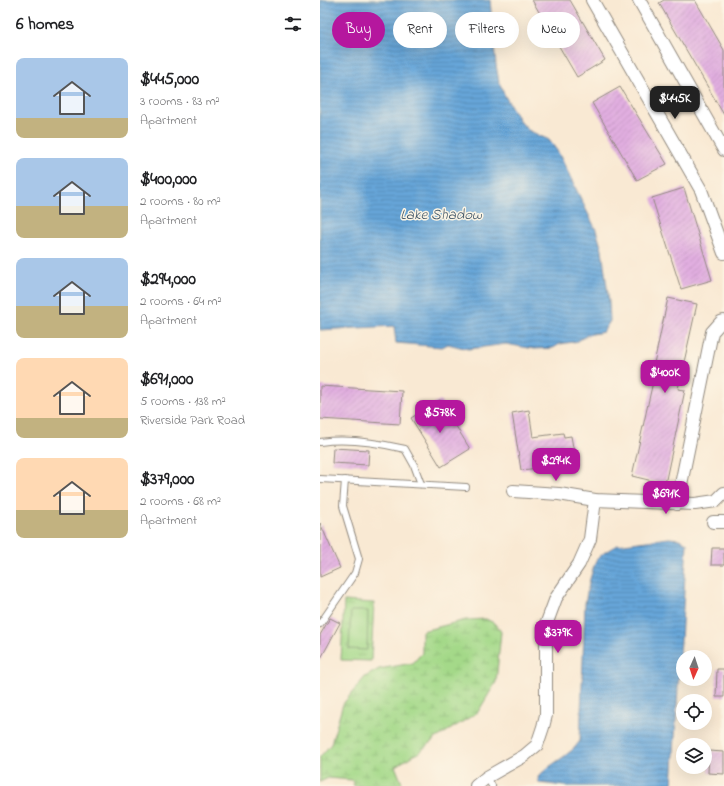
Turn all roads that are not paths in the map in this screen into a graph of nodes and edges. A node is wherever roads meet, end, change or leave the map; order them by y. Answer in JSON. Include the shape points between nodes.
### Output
{"nodes":[{"id":1,"x":592,"y":0,"type":"edge"},
{"id":2,"x":639,"y":0,"type":"edge"},
{"id":3,"x":724,"y":150,"type":"edge"},
{"id":4,"x":722,"y":237,"type":"edge"},
{"id":5,"x":724,"y":253,"type":"edge"},
{"id":6,"x":724,"y":321,"type":"edge"},
{"id":7,"x":320,"y":442,"type":"edge"},
{"id":8,"x":320,"y":479,"type":"edge"},
{"id":9,"x":345,"y":480,"type":"junction"},
{"id":10,"x":421,"y":484,"type":"junction"},
{"id":11,"x":466,"y":487,"type":"dead end"},
{"id":12,"x":513,"y":491,"type":"dead end"},
{"id":13,"x":724,"y":493,"type":"edge"},
{"id":14,"x":596,"y":500,"type":"junction"},
{"id":15,"x":677,"y":504,"type":"junction"},
{"id":16,"x":320,"y":624,"type":"edge"},
{"id":17,"x":489,"y":782,"type":"edge"},
{"id":18,"x":476,"y":786,"type":"edge"}],
"edges":[{"from":1,"to":4,"type":"street","via":[[701,190]]},
{"from":2,"to":3,"type":"street"},
{"from":4,"to":5,"type":"street"},
{"from":6,"to":15,"type":"street","via":[[712,332]]},
{"from":7,"to":10,"type":"lane","via":[[332,440],[374,443],[405,449]]},
{"from":8,"to":9,"type":"lane"},
{"from":9,"to":10,"type":"lane"},
{"from":9,"to":16,"type":"lane","via":[[344,506],[360,559],[355,573]]},
{"from":10,"to":11,"type":"lane"},
{"from":12,"to":14,"type":"street"},
{"from":13,"to":15,"type":"street","via":[[716,501]]},
{"from":14,"to":15,"type":"street"},
{"from":14,"to":17,"type":"street","via":[[590,539],[579,564],[556,598],[546,625],[546,715],[537,745]]},
{"from":17,"to":18,"type":"street"}]}
